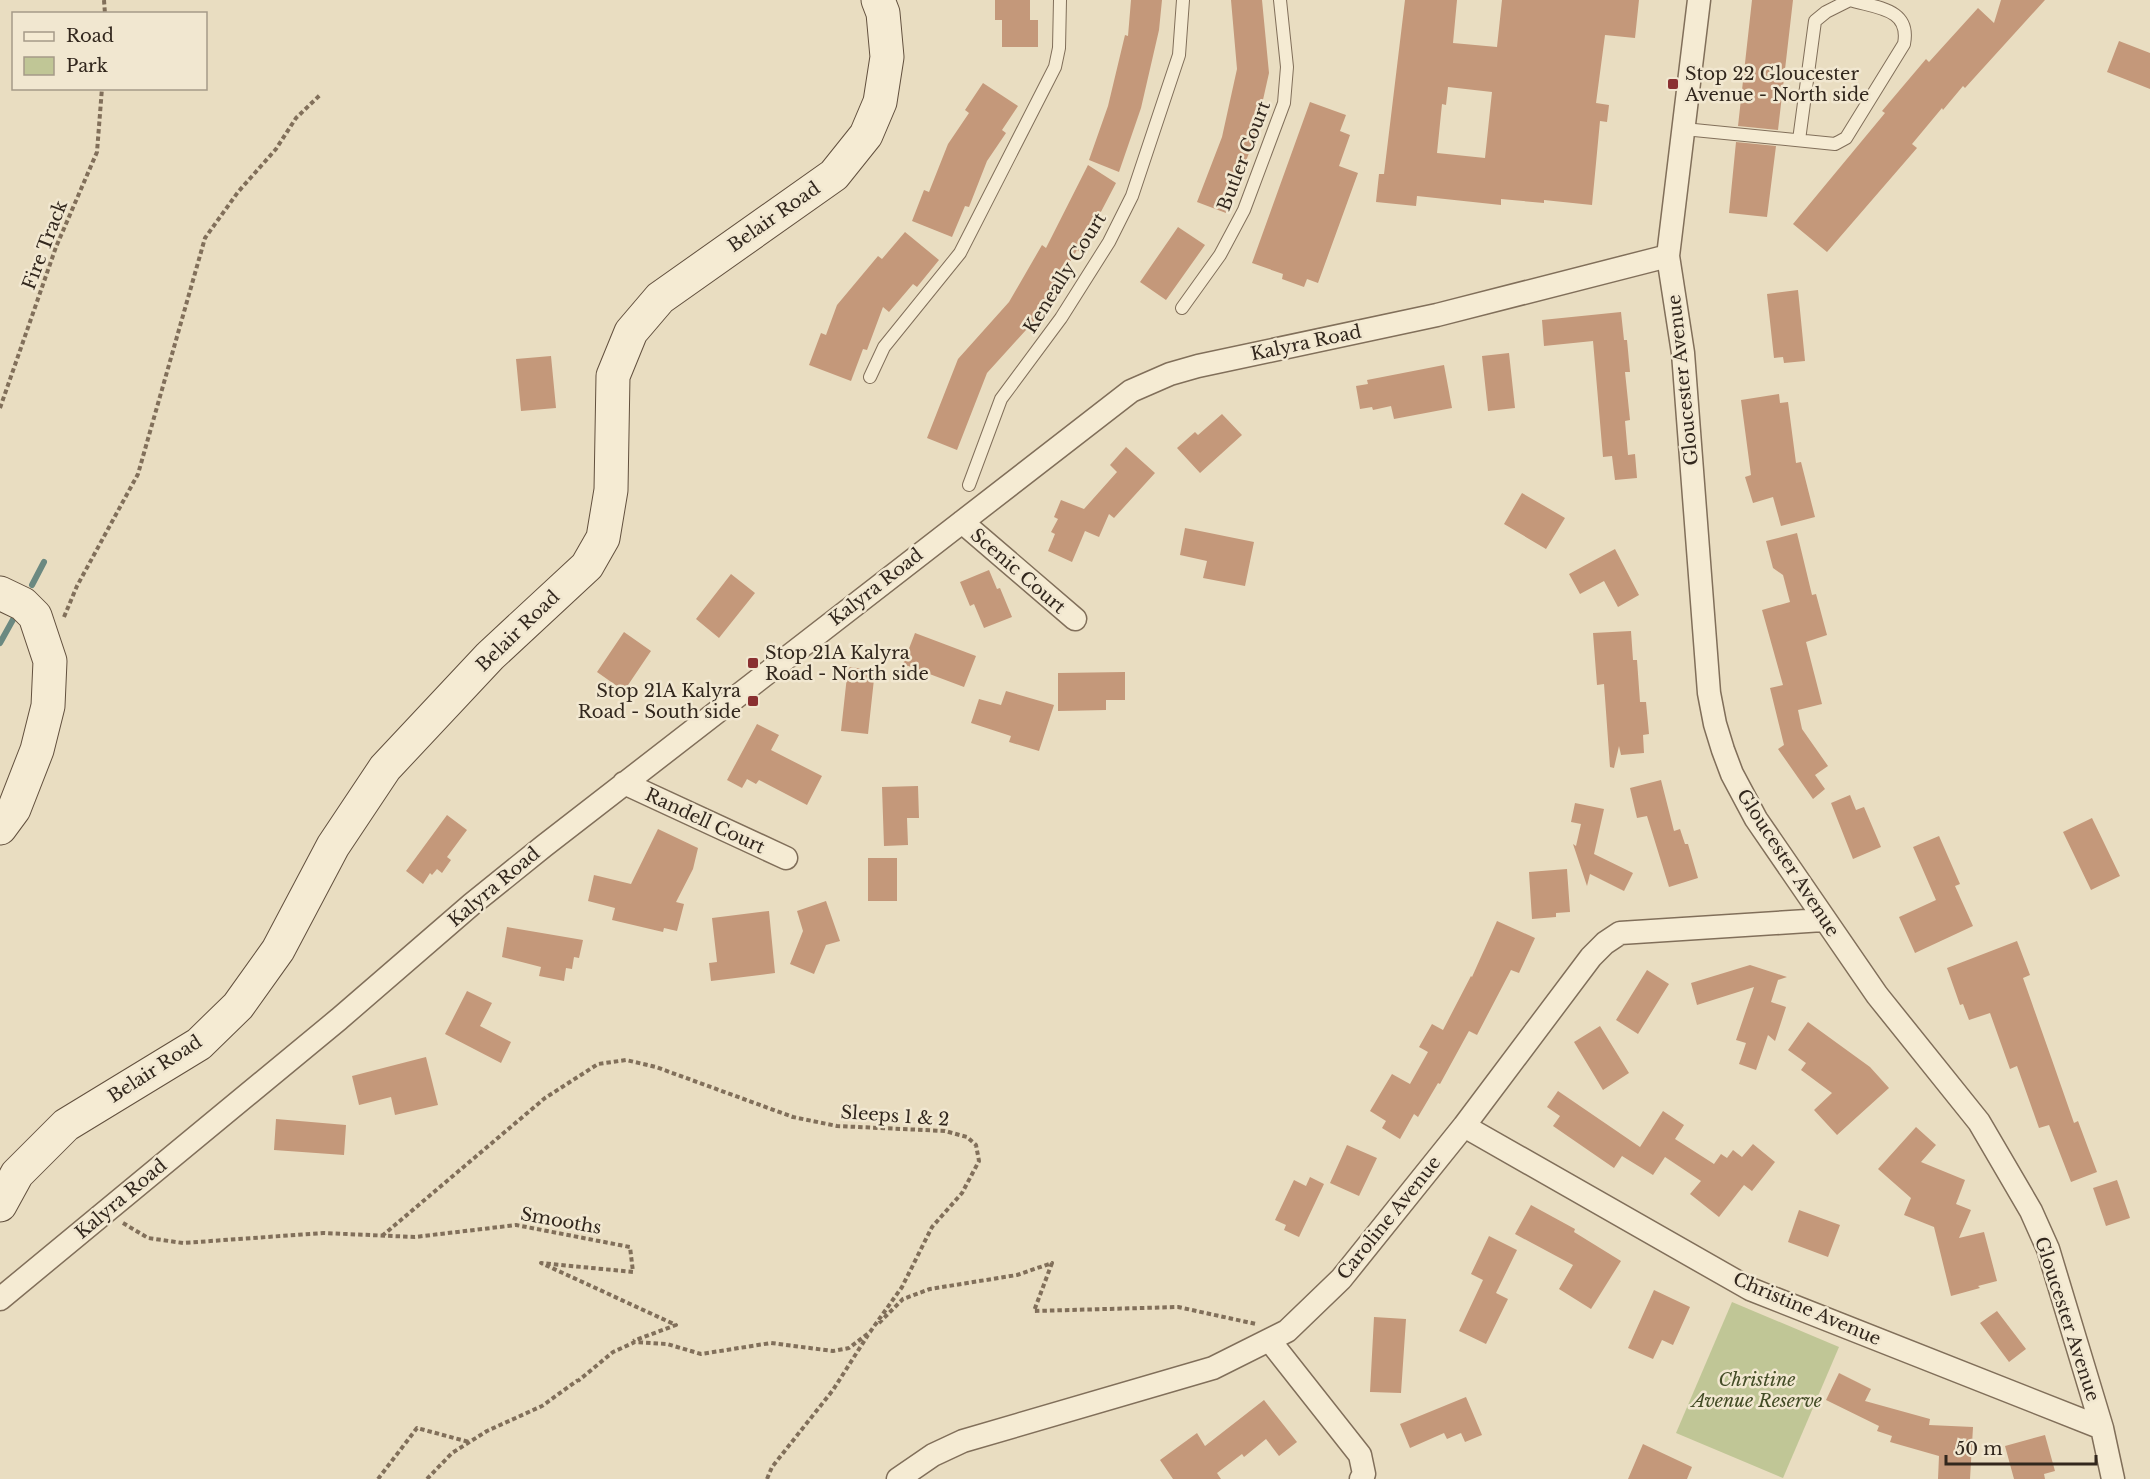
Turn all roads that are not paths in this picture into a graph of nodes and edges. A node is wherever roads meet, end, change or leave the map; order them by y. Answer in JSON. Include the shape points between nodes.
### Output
{"nodes":[{"id":1,"x":878,"y":0,"type":"edge"},
{"id":2,"x":1060,"y":0,"type":"edge"},
{"id":3,"x":1182,"y":0,"type":"edge"},
{"id":4,"x":1280,"y":0,"type":"edge"},
{"id":5,"x":1699,"y":0,"type":"edge"},
{"id":6,"x":1684,"y":129,"type":"junction"},
{"id":7,"x":1799,"y":140,"type":"junction"},
{"id":8,"x":1668,"y":256,"type":"junction"},
{"id":9,"x":1182,"y":308,"type":"dead end"},
{"id":10,"x":870,"y":377,"type":"dead end"},
{"id":11,"x":969,"y":485,"type":"dead end"},
{"id":12,"x":962,"y":522,"type":"junction"},
{"id":13,"x":0,"y":593,"type":"edge"},
{"id":14,"x":1075,"y":619,"type":"dead end"},
{"id":15,"x":624,"y":783,"type":"junction"},
{"id":16,"x":0,"y":828,"type":"edge"},
{"id":17,"x":786,"y":858,"type":"dead end"},
{"id":18,"x":1823,"y":920,"type":"junction"},
{"id":19,"x":1464,"y":1126,"type":"junction"},
{"id":20,"x":0,"y":1205,"type":"edge"},
{"id":21,"x":0,"y":1299,"type":"edge"},
{"id":22,"x":1278,"y":1336,"type":"junction"},
{"id":23,"x":2102,"y":1428,"type":"junction"},
{"id":24,"x":898,"y":1479,"type":"edge"},
{"id":25,"x":1361,"y":1479,"type":"edge"},
{"id":26,"x":2113,"y":1479,"type":"edge"}],
"edges":[{"from":1,"to":20,"type":"main road","name":"Belair Road","via":[[887,57],[880,102],[866,135],[834,175],[660,298],[631,332],[613,376],[611,490],[603,537],[587,566],[490,656],[385,768],[333,846],[278,950],[238,1006],[199,1044],[66,1125],[17,1174]]},
{"from":2,"to":10,"type":"lane","via":[[1055,67],[960,253],[884,347]]},
{"from":3,"to":11,"type":"lane","name":"Keneally Court","via":[[1179,55],[1132,196],[1109,242],[1061,318],[1001,399]]},
{"from":4,"to":9,"type":"lane","name":"Butler Court","via":[[1287,67],[1284,103],[1245,210],[1221,255]]},
{"from":5,"to":6,"type":"street","name":"Gloucester Avenue"},
{"from":6,"to":7,"type":"lane"},
{"from":6,"to":8,"type":"street","name":"Gloucester Avenue"},
{"from":7,"to":7,"type":"lane","via":[[1835,144],[1846,138],[1904,44],[1906,32],[1895,14],[1850,0],[1815,21]]},
{"from":8,"to":12,"type":"street","name":"Kalyra Road","via":[[1437,315],[1170,374],[1131,391]]},
{"from":8,"to":18,"type":"street","name":"Gloucester Avenue","via":[[1683,353],[1709,693],[1715,724],[1743,797]]},
{"from":12,"to":14,"type":"street","name":"Scenic Court"},
{"from":12,"to":15,"type":"street","name":"Kalyra Road"},
{"from":13,"to":16,"type":"main road","via":[[23,604],[35,616],[50,661],[48,706],[37,750],[14,809]]},
{"from":15,"to":17,"type":"street","name":"Randell Court"},
{"from":15,"to":21,"type":"street","name":"Kalyra Road","via":[[472,904],[339,1020]]},
{"from":18,"to":19,"type":"street","name":"Caroline Avenue","via":[[1620,933],[1591,957]]},
{"from":18,"to":23,"type":"street","name":"Gloucester Avenue","via":[[1877,995],[1979,1122],[2031,1211],[2048,1249]]},
{"from":19,"to":22,"type":"street","name":"Caroline Avenue","via":[[1341,1279]]},
{"from":19,"to":23,"type":"street","name":"Christine Avenue","via":[[1750,1289]]},
{"from":22,"to":24,"type":"street","name":"Caroline Avenue","via":[[1213,1368],[963,1440]]},
{"from":22,"to":25,"type":"street","via":[[1360,1455],[1364,1474]]},
{"from":23,"to":26,"type":"street","name":"Gloucester Avenue"}]}
